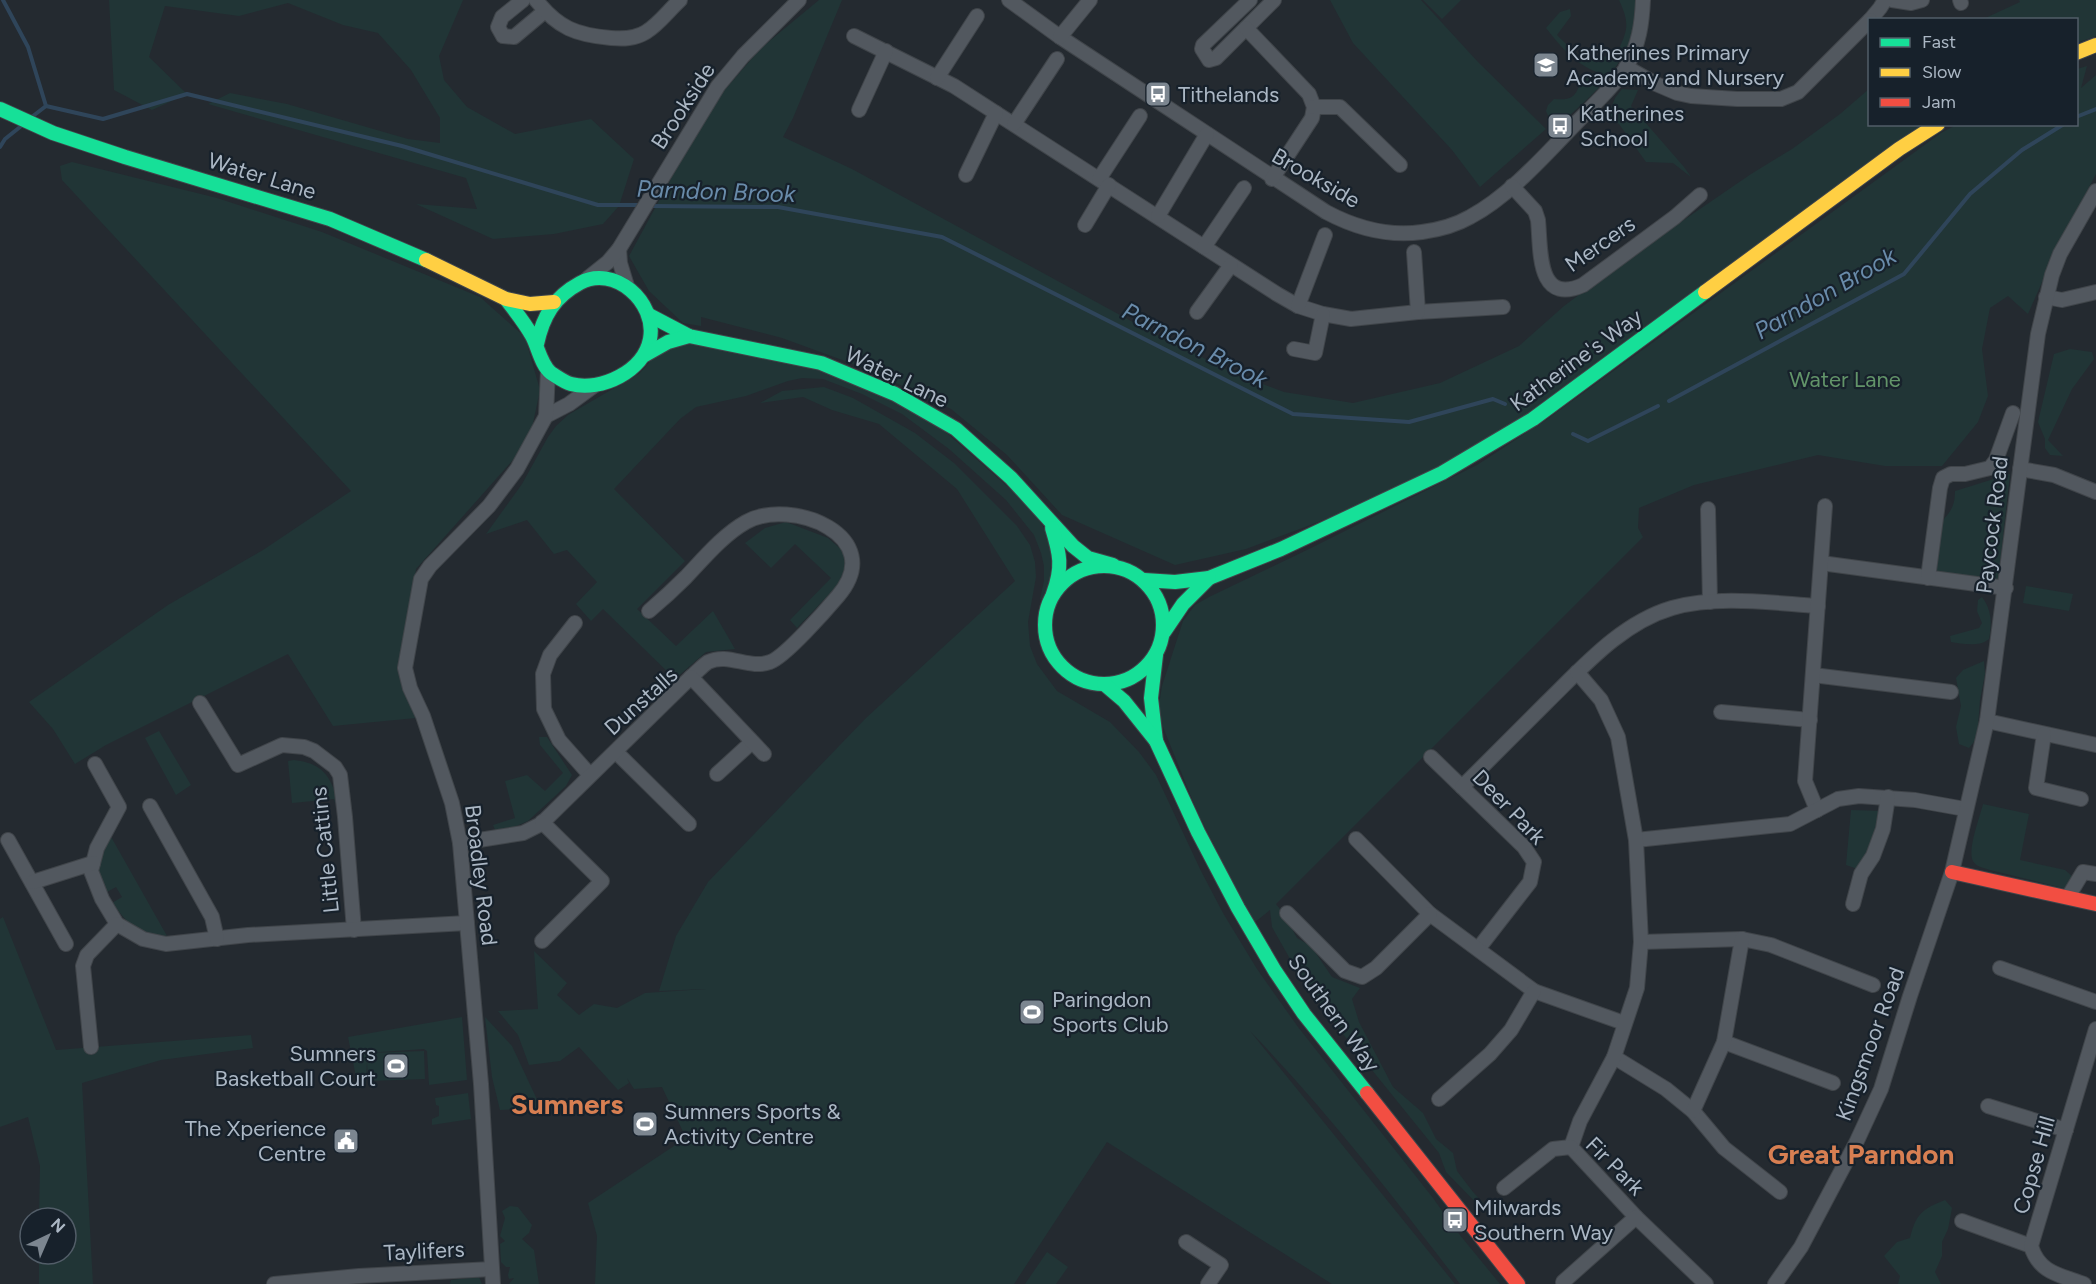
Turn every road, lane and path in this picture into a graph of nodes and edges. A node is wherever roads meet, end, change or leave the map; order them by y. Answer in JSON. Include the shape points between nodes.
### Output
{"nodes":[{"id":1,"x":523,"y":0,"type":"edge"},
{"id":2,"x":680,"y":0,"type":"edge"},
{"id":3,"x":800,"y":0,"type":"edge"},
{"id":4,"x":1009,"y":0,"type":"edge"},
{"id":5,"x":1090,"y":0,"type":"edge"},
{"id":6,"x":1250,"y":0,"type":"edge"},
{"id":7,"x":1274,"y":0,"type":"edge"},
{"id":8,"x":1643,"y":0,"type":"edge"},
{"id":9,"x":1885,"y":0,"type":"edge"},
{"id":10,"x":1892,"y":0,"type":"edge"},
{"id":11,"x":1922,"y":0,"type":"edge"},
{"id":12,"x":540,"y":5,"type":"edge"},
{"id":13,"x":977,"y":16,"type":"dead end"},
{"id":14,"x":1872,"y":18,"type":"edge"},
{"id":15,"x":1868,"y":22,"type":"edge"},
{"id":16,"x":1246,"y":28,"type":"junction"},
{"id":17,"x":854,"y":36,"type":"dead end"},
{"id":18,"x":1060,"y":37,"type":"junction"},
{"id":19,"x":2096,"y":45,"type":"edge"},
{"id":20,"x":886,"y":51,"type":"junction"},
{"id":21,"x":2078,"y":52,"type":"edge"},
{"id":22,"x":1057,"y":59,"type":"dead end"},
{"id":23,"x":1626,"y":67,"type":"junction"},
{"id":24,"x":937,"y":78,"type":"junction"},
{"id":25,"x":1314,"y":107,"type":"junction"},
{"id":26,"x":0,"y":110,"type":"edge"},
{"id":27,"x":859,"y":110,"type":"dead end"},
{"id":28,"x":996,"y":113,"type":"junction"},
{"id":29,"x":1140,"y":116,"type":"dead end"},
{"id":30,"x":1014,"y":124,"type":"junction"},
{"id":31,"x":1935,"y":126,"type":"edge"},
{"id":32,"x":1207,"y":134,"type":"junction"},
{"id":33,"x":1400,"y":165,"type":"dead end"},
{"id":34,"x":966,"y":175,"type":"dead end"},
{"id":35,"x":1272,"y":179,"type":"junction"},
{"id":36,"x":1104,"y":182,"type":"junction"},
{"id":37,"x":1512,"y":186,"type":"junction"},
{"id":38,"x":1244,"y":188,"type":"dead end"},
{"id":39,"x":2096,"y":191,"type":"edge"},
{"id":40,"x":1700,"y":195,"type":"dead end"},
{"id":41,"x":1158,"y":216,"type":"junction"},
{"id":42,"x":1084,"y":225,"type":"dead end"},
{"id":43,"x":1325,"y":235,"type":"dead end"},
{"id":44,"x":1204,"y":247,"type":"junction"},
{"id":45,"x":619,"y":249,"type":"junction"},
{"id":46,"x":1414,"y":252,"type":"dead end"},
{"id":47,"x":1231,"y":265,"type":"junction"},
{"id":48,"x":588,"y":278,"type":"junction"},
{"id":49,"x":627,"y":286,"type":"junction"},
{"id":50,"x":2096,"y":292,"type":"edge"},
{"id":51,"x":2046,"y":297,"type":"junction"},
{"id":52,"x":506,"y":299,"type":"junction"},
{"id":53,"x":554,"y":302,"type":"junction"},
{"id":54,"x":1298,"y":306,"type":"junction"},
{"id":55,"x":1503,"y":307,"type":"dead end"},
{"id":56,"x":1197,"y":312,"type":"dead end"},
{"id":57,"x":1418,"y":312,"type":"junction"},
{"id":58,"x":1323,"y":314,"type":"junction"},
{"id":59,"x":649,"y":315,"type":"junction"},
{"id":60,"x":689,"y":336,"type":"junction"},
{"id":61,"x":537,"y":344,"type":"junction"},
{"id":62,"x":1294,"y":349,"type":"dead end"},
{"id":63,"x":645,"y":355,"type":"junction"},
{"id":64,"x":548,"y":370,"type":"junction"},
{"id":65,"x":596,"y":385,"type":"junction"},
{"id":66,"x":2013,"y":413,"type":"dead end"},
{"id":67,"x":546,"y":416,"type":"junction"},
{"id":68,"x":2020,"y":469,"type":"junction"},
{"id":69,"x":2096,"y":492,"type":"edge"},
{"id":70,"x":1825,"y":506,"type":"dead end"},
{"id":71,"x":1708,"y":509,"type":"dead end"},
{"id":72,"x":1051,"y":523,"type":"junction"},
{"id":73,"x":1821,"y":563,"type":"junction"},
{"id":74,"x":1113,"y":566,"type":"junction"},
{"id":75,"x":1209,"y":578,"type":"junction"},
{"id":76,"x":1928,"y":578,"type":"junction"},
{"id":77,"x":1144,"y":580,"type":"junction"},
{"id":78,"x":2006,"y":588,"type":"junction"},
{"id":79,"x":1053,"y":594,"type":"junction"},
{"id":80,"x":1710,"y":602,"type":"junction"},
{"id":81,"x":1818,"y":606,"type":"junction"},
{"id":82,"x":650,"y":611,"type":"dead end"},
{"id":83,"x":575,"y":623,"type":"dead end"},
{"id":84,"x":1164,"y":632,"type":"junction"},
{"id":85,"x":1156,"y":655,"type":"junction"},
{"id":86,"x":1577,"y":672,"type":"junction"},
{"id":87,"x":1813,"y":675,"type":"junction"},
{"id":88,"x":691,"y":677,"type":"junction"},
{"id":89,"x":1104,"y":684,"type":"junction"},
{"id":90,"x":1951,"y":692,"type":"dead end"},
{"id":91,"x":200,"y":703,"type":"dead end"},
{"id":92,"x":1721,"y":712,"type":"dead end"},
{"id":93,"x":1810,"y":720,"type":"junction"},
{"id":94,"x":1988,"y":721,"type":"junction"},
{"id":95,"x":2044,"y":734,"type":"junction"},
{"id":96,"x":1156,"y":741,"type":"junction"},
{"id":97,"x":752,"y":742,"type":"junction"},
{"id":98,"x":2096,"y":745,"type":"edge"},
{"id":99,"x":616,"y":752,"type":"junction"},
{"id":100,"x":764,"y":754,"type":"dead end"},
{"id":101,"x":1431,"y":757,"type":"dead end"},
{"id":102,"x":95,"y":764,"type":"dead end"},
{"id":103,"x":717,"y":774,"type":"dead end"},
{"id":104,"x":590,"y":775,"type":"junction"},
{"id":105,"x":1462,"y":787,"type":"junction"},
{"id":106,"x":1888,"y":797,"type":"junction"},
{"id":107,"x":2081,"y":799,"type":"dead end"},
{"id":108,"x":150,"y":806,"type":"dead end"},
{"id":109,"x":1965,"y":809,"type":"junction"},
{"id":110,"x":1817,"y":810,"type":"junction"},
{"id":111,"x":542,"y":822,"type":"junction"},
{"id":112,"x":689,"y":824,"type":"dead end"},
{"id":113,"x":1356,"y":839,"type":"dead end"},
{"id":114,"x":8,"y":840,"type":"dead end"},
{"id":115,"x":1636,"y":840,"type":"junction"},
{"id":116,"x":460,"y":843,"type":"junction"},
{"id":117,"x":93,"y":863,"type":"junction"},
{"id":118,"x":1952,"y":872,"type":"junction"},
{"id":119,"x":2096,"y":874,"type":"edge"},
{"id":120,"x":33,"y":882,"type":"junction"},
{"id":121,"x":2068,"y":897,"type":"junction"},
{"id":122,"x":2096,"y":903,"type":"edge"},
{"id":123,"x":1853,"y":904,"type":"dead end"},
{"id":124,"x":1287,"y":913,"type":"dead end"},
{"id":125,"x":1430,"y":914,"type":"junction"},
{"id":126,"x":467,"y":923,"type":"junction"},
{"id":127,"x":117,"y":924,"type":"junction"},
{"id":128,"x":354,"y":930,"type":"junction"},
{"id":129,"x":217,"y":939,"type":"junction"},
{"id":130,"x":1742,"y":939,"type":"junction"},
{"id":131,"x":542,"y":941,"type":"dead end"},
{"id":132,"x":1641,"y":942,"type":"junction"},
{"id":133,"x":66,"y":944,"type":"dead end"},
{"id":134,"x":1478,"y":949,"type":"junction"},
{"id":135,"x":2000,"y":968,"type":"dead end"},
{"id":136,"x":1873,"y":985,"type":"dead end"},
{"id":137,"x":1534,"y":991,"type":"junction"},
{"id":138,"x":2096,"y":1002,"type":"edge"},
{"id":139,"x":1624,"y":1023,"type":"junction"},
{"id":140,"x":2096,"y":1029,"type":"edge"},
{"id":141,"x":1725,"y":1042,"type":"junction"},
{"id":142,"x":91,"y":1047,"type":"dead end"},
{"id":143,"x":1614,"y":1057,"type":"junction"},
{"id":144,"x":1833,"y":1083,"type":"dead end"},
{"id":145,"x":1439,"y":1099,"type":"dead end"},
{"id":146,"x":1988,"y":1106,"type":"dead end"},
{"id":147,"x":1693,"y":1111,"type":"junction"},
{"id":148,"x":2066,"y":1130,"type":"junction"},
{"id":149,"x":1570,"y":1147,"type":"junction"},
{"id":150,"x":1504,"y":1188,"type":"dead end"},
{"id":151,"x":1780,"y":1192,"type":"dead end"},
{"id":152,"x":1636,"y":1217,"type":"junction"},
{"id":153,"x":1962,"y":1221,"type":"dead end"},
{"id":154,"x":1186,"y":1242,"type":"dead end"},
{"id":155,"x":2031,"y":1246,"type":"junction"},
{"id":156,"x":492,"y":1269,"type":"junction"},
{"id":157,"x":359,"y":1280,"type":"edge"},
{"id":158,"x":1563,"y":1282,"type":"dead end"},
{"id":159,"x":274,"y":1284,"type":"edge"},
{"id":160,"x":493,"y":1284,"type":"edge"},
{"id":161,"x":1208,"y":1284,"type":"edge"},
{"id":162,"x":1518,"y":1284,"type":"edge"},
{"id":163,"x":1706,"y":1284,"type":"edge"},
{"id":164,"x":1775,"y":1284,"type":"edge"},
{"id":165,"x":2084,"y":1284,"type":"edge"}],
"edges":[{"from":1,"to":12,"type":"street","via":[[502,16],[498,27],[503,36],[514,37]]},
{"from":2,"to":12,"type":"street","via":[[646,32],[627,40],[585,36],[563,26]]},
{"from":3,"to":45,"type":"street","name":"Brookside","via":[[718,86]]},
{"from":4,"to":18,"type":"street","name":"Brookside"},
{"from":5,"to":18,"type":"street"},
{"from":6,"to":16,"type":"street","via":[[1203,45],[1209,60],[1216,58]]},
{"from":7,"to":16,"type":"street"},
{"from":8,"to":23,"type":"street","name":"Brookside","via":[[1642,26]]},
{"from":9,"to":14,"type":"street"},
{"from":10,"to":11,"type":"street"},
{"from":13,"to":24,"type":"street"},
{"from":15,"to":23,"type":"street","via":[[1798,92],[1781,99],[1691,96]]},
{"from":16,"to":25,"type":"street","via":[[1309,94]]},
{"from":17,"to":20,"type":"street"},
{"from":18,"to":32,"type":"street","name":"Brookside"},
{"from":19,"to":21,"type":"main road"},
{"from":20,"to":24,"type":"street"},
{"from":20,"to":27,"type":"street"},
{"from":22,"to":30,"type":"street"},
{"from":23,"to":37,"type":"street","name":"Brookside"},
{"from":24,"to":28,"type":"street"},
{"from":25,"to":33,"type":"street","via":[[1340,107]]},
{"from":25,"to":35,"type":"street","via":[[1312,118]]},
{"from":26,"to":52,"type":"main road","name":"Water Lane","via":[[125,157],[330,219]]},
{"from":28,"to":30,"type":"street"},
{"from":28,"to":34,"type":"street"},
{"from":29,"to":36,"type":"street"},
{"from":30,"to":36,"type":"street"},
{"from":31,"to":75,"type":"main road","name":"Katherine's Way","via":[[1533,419],[1411,488]]},
{"from":32,"to":35,"type":"street","name":"Brookside"},
{"from":32,"to":41,"type":"street"},
{"from":35,"to":37,"type":"street","name":"Brookside","via":[[1347,223],[1395,234],[1422,232],[1469,218]]},
{"from":36,"to":41,"type":"street"},
{"from":36,"to":42,"type":"street"},
{"from":37,"to":40,"type":"street","name":"Mercers","via":[[1539,220],[1544,276],[1561,290],[1583,285]]},
{"from":38,"to":44,"type":"street"},
{"from":39,"to":51,"type":"street","name":"Paycock Road","via":[[2060,254]]},
{"from":41,"to":44,"type":"street"},
{"from":43,"to":54,"type":"street"},
{"from":44,"to":47,"type":"street"},
{"from":45,"to":48,"type":"street","name":"Brookside"},
{"from":45,"to":49,"type":"street"},
{"from":46,"to":57,"type":"street"},
{"from":47,"to":54,"type":"street"},
{"from":47,"to":56,"type":"street"},
{"from":48,"to":49,"type":"main road","via":[[611,278]]},
{"from":48,"to":53,"type":"main road"},
{"from":49,"to":59,"type":"main road"},
{"from":50,"to":51,"type":"street","via":[[2062,300]]},
{"from":51,"to":68,"type":"street","name":"Paycock Road"},
{"from":52,"to":53,"type":"main road","name":"Water Lane","via":[[530,304]]},
{"from":52,"to":61,"type":"main road","name":"Water Lane"},
{"from":53,"to":61,"type":"main road","via":[[542,321]]},
{"from":54,"to":58,"type":"street"},
{"from":55,"to":57,"type":"street"},
{"from":57,"to":58,"type":"street","via":[[1351,319]]},
{"from":58,"to":62,"type":"street","via":[[1315,353]]},
{"from":59,"to":60,"type":"main road","name":"Water Lane"},
{"from":59,"to":63,"type":"main road","via":[[652,335]]},
{"from":60,"to":63,"type":"main road"},
{"from":60,"to":72,"type":"main road","name":"Water Lane","via":[[821,363],[895,394],[956,429],[1011,478]]},
{"from":61,"to":64,"type":"main road"},
{"from":63,"to":65,"type":"main road","via":[[625,374]]},
{"from":64,"to":65,"type":"main road","via":[[571,384]]},
{"from":64,"to":67,"type":"street","name":"Broadley Road"},
{"from":65,"to":67,"type":"street"},
{"from":66,"to":76,"type":"street","via":[[1990,468],[1943,478]]},
{"from":67,"to":116,"type":"street","name":"Broadley Road","via":[[503,490],[421,579],[405,668],[452,803]]},
{"from":68,"to":69,"type":"street","via":[[2054,475]]},
{"from":68,"to":78,"type":"street","name":"Paycock Road"},
{"from":70,"to":73,"type":"street"},
{"from":71,"to":80,"type":"street"},
{"from":72,"to":74,"type":"main road","name":"Water Lane","via":[[1088,558]]},
{"from":72,"to":79,"type":"main road","name":"Water Lane","via":[[1062,559],[1061,575]]},
{"from":73,"to":76,"type":"street"},
{"from":73,"to":81,"type":"street"},
{"from":74,"to":77,"type":"main road"},
{"from":74,"to":79,"type":"main road","via":[[1092,566],[1072,574]]},
{"from":75,"to":77,"type":"main road","name":"Katherine's Way"},
{"from":75,"to":84,"type":"main road","name":"Katherine's Way","via":[[1183,604]]},
{"from":76,"to":78,"type":"street"},
{"from":77,"to":84,"type":"main road","via":[[1161,606]]},
{"from":78,"to":94,"type":"street","name":"Paycock Road"},
{"from":79,"to":89,"type":"main road","via":[[1045,622],[1053,655],[1078,678]]},
{"from":80,"to":81,"type":"street"},
{"from":80,"to":86,"type":"street","via":[[1673,608],[1642,620]]},
{"from":81,"to":87,"type":"street"},
{"from":82,"to":88,"type":"street","via":[[721,541],[747,521],[770,514],[824,524],[852,550],[852,570],[840,594],[771,662],[750,665],[724,658],[708,663]]},
{"from":83,"to":104,"type":"street","via":[[550,655],[543,674],[544,709],[559,740]]},
{"from":84,"to":85,"type":"main road"},
{"from":85,"to":89,"type":"main road","via":[[1131,678]]},
{"from":85,"to":96,"type":"main road","name":"Southern Way","via":[[1151,698]]},
{"from":86,"to":105,"type":"street"},
{"from":86,"to":115,"type":"street","via":[[1600,700],[1618,737]]},
{"from":87,"to":90,"type":"street"},
{"from":87,"to":93,"type":"street"},
{"from":88,"to":97,"type":"street","name":"Dunstalls"},
{"from":88,"to":99,"type":"street","name":"Dunstalls"},
{"from":89,"to":96,"type":"main road","name":"Southern Way","via":[[1124,701]]},
{"from":91,"to":128,"type":"street","name":"Little Cattins","via":[[238,765],[282,745],[314,751],[335,767],[340,775],[345,817]]},
{"from":92,"to":93,"type":"street"},
{"from":93,"to":110,"type":"street","via":[[1805,781]]},
{"from":94,"to":95,"type":"street"},
{"from":94,"to":109,"type":"street","name":"Paycock Road"},
{"from":95,"to":98,"type":"street"},
{"from":95,"to":107,"type":"street","via":[[2036,788]]},
{"from":96,"to":162,"type":"main road","name":"Southern Way","via":[[1198,832],[1275,971]]},
{"from":97,"to":100,"type":"street","name":"Dunstalls"},
{"from":97,"to":103,"type":"street"},
{"from":99,"to":104,"type":"street","name":"Dunstalls"},
{"from":99,"to":112,"type":"street"},
{"from":101,"to":105,"type":"street","name":"Deer Park"},
{"from":102,"to":117,"type":"street","via":[[119,807]]},
{"from":104,"to":111,"type":"street","name":"Dunstalls"},
{"from":105,"to":134,"type":"street","name":"Deer Park","via":[[1524,847],[1534,862],[1530,882]]},
{"from":106,"to":109,"type":"street"},
{"from":106,"to":110,"type":"street","via":[[1838,799]]},
{"from":106,"to":123,"type":"street","via":[[1883,829],[1861,874]]},
{"from":108,"to":129,"type":"street","via":[[212,917]]},
{"from":109,"to":118,"type":"street","name":"Paycock Road"},
{"from":110,"to":115,"type":"street","via":[[1790,824]]},
{"from":111,"to":116,"type":"street","name":"Dunstalls","via":[[523,833]]},
{"from":111,"to":131,"type":"street","via":[[602,881]]},
{"from":113,"to":125,"type":"street"},
{"from":114,"to":120,"type":"street"},
{"from":115,"to":132,"type":"street"},
{"from":116,"to":126,"type":"street","name":"Broadley Road"},
{"from":117,"to":120,"type":"street"},
{"from":117,"to":127,"type":"street","name":"Little Cattins","via":[[91,871],[102,899]]},
{"from":118,"to":121,"type":"main road"},
{"from":118,"to":164,"type":"street","name":"Kingsmoor Road","via":[[1881,1089],[1806,1237]]},
{"from":119,"to":121,"type":"street","via":[[2083,872]]},
{"from":120,"to":133,"type":"street"},
{"from":121,"to":122,"type":"main road"},
{"from":124,"to":125,"type":"street","via":[[1345,971],[1362,977]]},
{"from":125,"to":134,"type":"street"},
{"from":126,"to":128,"type":"street","name":"Little Cattins"},
{"from":126,"to":156,"type":"street","name":"Broadley Road"},
{"from":127,"to":129,"type":"street","name":"Little Cattins","via":[[143,939],[166,944]]},
{"from":127,"to":142,"type":"street","via":[[87,955],[83,966]]},
{"from":128,"to":129,"type":"street","name":"Little Cattins"},
{"from":130,"to":132,"type":"street"},
{"from":130,"to":136,"type":"street","via":[[1771,945]]},
{"from":130,"to":141,"type":"street"},
{"from":132,"to":139,"type":"street","via":[[1637,988]]},
{"from":134,"to":137,"type":"street"},
{"from":135,"to":138,"type":"street"},
{"from":137,"to":139,"type":"street"},
{"from":137,"to":145,"type":"street","via":[[1490,1054]]},
{"from":139,"to":143,"type":"street"},
{"from":140,"to":148,"type":"street","name":"Copse Hill"},
{"from":141,"to":144,"type":"street"},
{"from":141,"to":147,"type":"street"},
{"from":143,"to":147,"type":"street"},
{"from":143,"to":149,"type":"street"},
{"from":146,"to":148,"type":"street"},
{"from":147,"to":151,"type":"street","via":[[1724,1148]]},
{"from":148,"to":155,"type":"street","name":"Copse Hill"},
{"from":149,"to":150,"type":"street","name":"Fir Park","via":[[1553,1149]]},
{"from":149,"to":152,"type":"street","name":"Fir Park"},
{"from":152,"to":158,"type":"street","name":"Fir Park"},
{"from":152,"to":163,"type":"street","name":"Fir Park"},
{"from":153,"to":155,"type":"street"},
{"from":154,"to":161,"type":"street","via":[[1221,1265]]},
{"from":155,"to":165,"type":"street","name":"Copse Hill","via":[[2035,1258],[2048,1270]]},
{"from":156,"to":157,"type":"street","name":"Taylifers"},
{"from":156,"to":160,"type":"street","name":"Broadley Road"},
{"from":157,"to":159,"type":"street","name":"Taylifers"}]}
